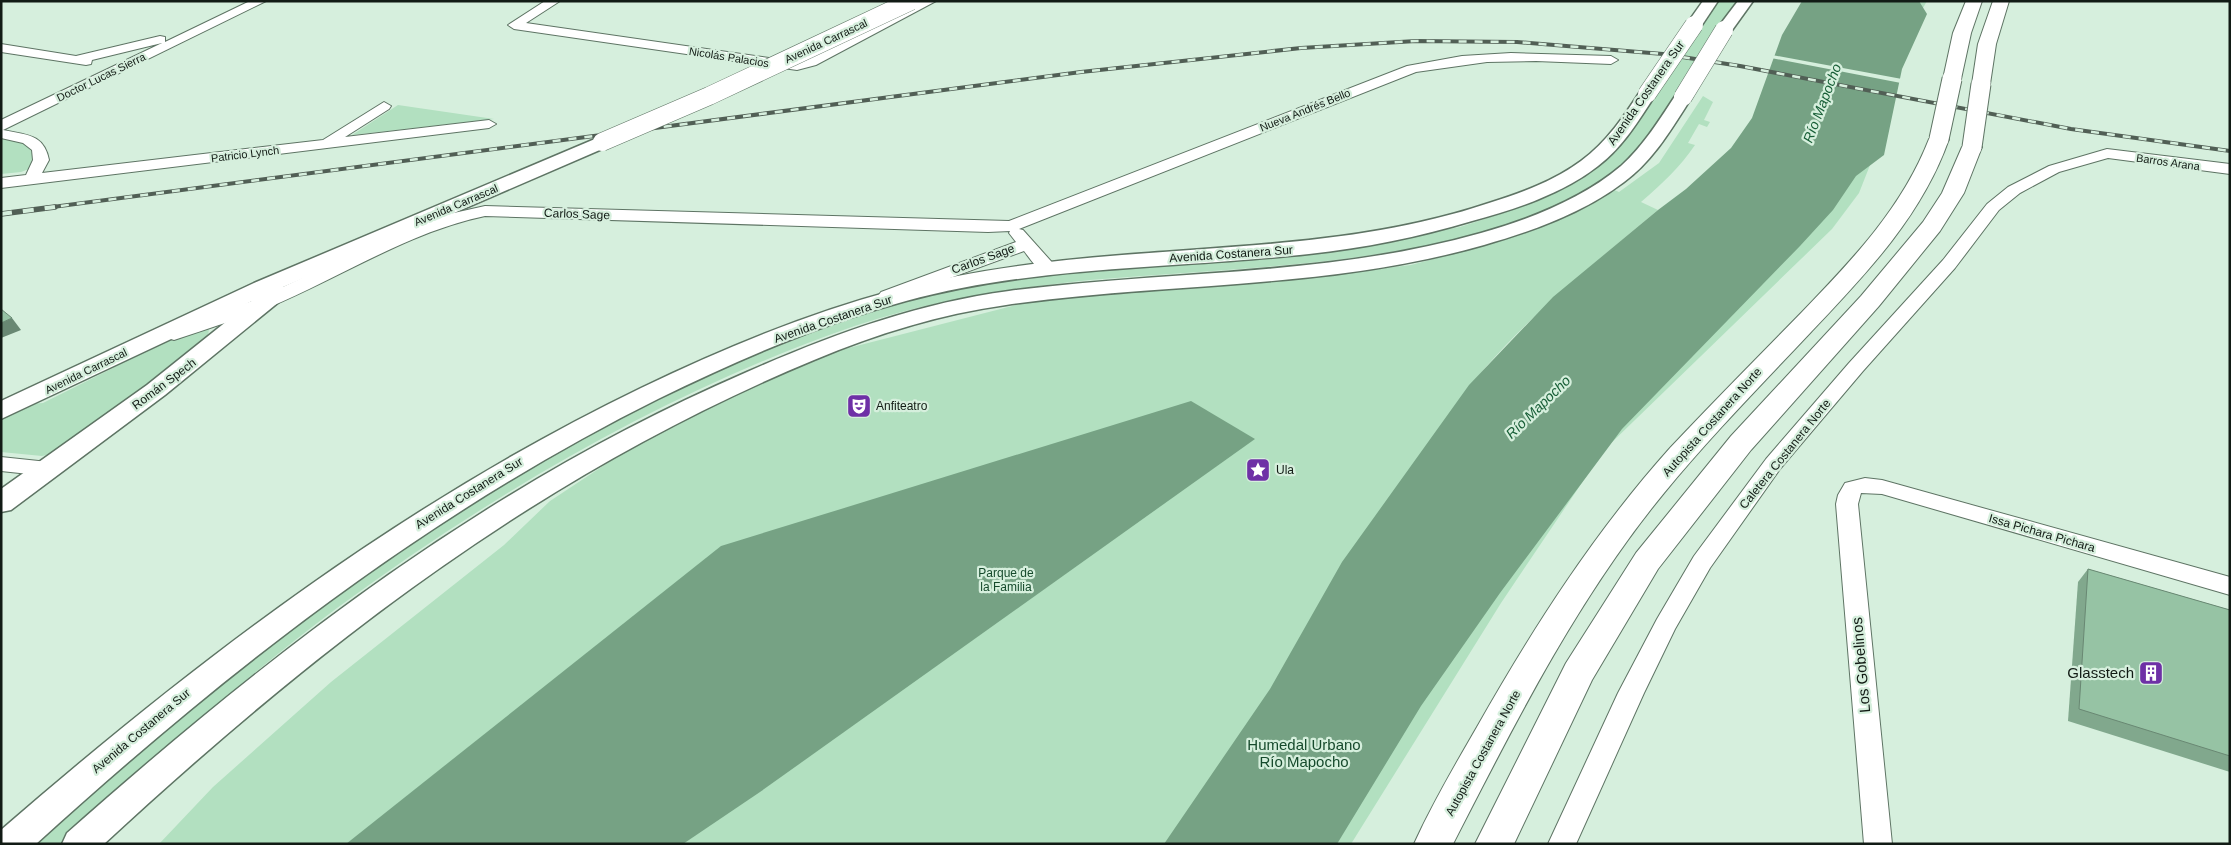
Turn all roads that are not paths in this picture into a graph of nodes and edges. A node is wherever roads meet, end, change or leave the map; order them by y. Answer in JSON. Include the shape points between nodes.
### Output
{"nodes":[{"id":1,"x":260,"y":1,"type":"edge"},
{"id":2,"x":554,"y":1,"type":"edge"},
{"id":3,"x":911,"y":1,"type":"edge"},
{"id":4,"x":930,"y":1,"type":"edge"},
{"id":5,"x":1711,"y":1,"type":"edge"},
{"id":6,"x":1746,"y":1,"type":"edge"},
{"id":7,"x":1974,"y":1,"type":"edge"},
{"id":8,"x":2001,"y":1,"type":"edge"},
{"id":9,"x":201,"y":29,"type":"junction"},
{"id":10,"x":1,"y":48,"type":"edge"},
{"id":11,"x":74,"y":60,"type":"junction"},
{"id":12,"x":1611,"y":60,"type":"dead end"},
{"id":13,"x":121,"y":67,"type":"junction"},
{"id":14,"x":384,"y":106,"type":"dead end"},
{"id":15,"x":489,"y":124,"type":"dead end"},
{"id":16,"x":1,"y":126,"type":"edge"},
{"id":17,"x":1,"y":134,"type":"edge"},
{"id":18,"x":325,"y":144,"type":"junction"},
{"id":19,"x":2107,"y":153,"type":"joint"},
{"id":20,"x":2230,"y":170,"type":"edge"},
{"id":21,"x":32,"y":179,"type":"junction"},
{"id":22,"x":1,"y":183,"type":"edge"},
{"id":23,"x":1011,"y":226,"type":"junction"},
{"id":24,"x":1026,"y":244,"type":"junction"},
{"id":25,"x":325,"y":261,"type":"junction"},
{"id":26,"x":1049,"y":269,"type":"junction"},
{"id":27,"x":261,"y":304,"type":"junction"},
{"id":28,"x":857,"y":308,"type":"junction"},
{"id":29,"x":229,"y":317,"type":"junction"},
{"id":30,"x":1,"y":411,"type":"edge"},
{"id":31,"x":1,"y":464,"type":"edge"},
{"id":32,"x":48,"y":469,"type":"junction"},
{"id":33,"x":1853,"y":488,"type":"joint"},
{"id":34,"x":1,"y":503,"type":"edge"},
{"id":35,"x":2230,"y":586,"type":"edge"},
{"id":36,"x":11,"y":844,"type":"edge"},
{"id":37,"x":79,"y":844,"type":"edge"},
{"id":38,"x":1433,"y":844,"type":"edge"},
{"id":39,"x":1494,"y":844,"type":"edge"},
{"id":40,"x":1562,"y":844,"type":"edge"},
{"id":41,"x":1878,"y":844,"type":"edge"}],
"edges":[{"from":1,"to":9,"type":"street","name":"Doctor Lucas Sierra"},
{"from":2,"to":4,"type":"street","name":"Nicolás Palacios","via":[[514,24],[797,66],[811,62]]},
{"from":3,"to":25,"type":"main road","name":"Avenida Carrascal","bridge":true,"via":[[709,96]]},
{"from":5,"to":26,"type":"main road","name":"Avenida Costanera Sur","bridge":true,"via":[[1617,138],[1587,166],[1539,193],[1474,216],[1413,232],[1306,248]]},
{"from":6,"to":37,"type":"main road","name":"Avenida Costanera Sur","bridge":true,"via":[[1724,30],[1650,148],[1622,175],[1574,205],[1528,224],[1442,250],[1328,268],[1041,294],[965,305],[840,341],[731,386],[647,427],[558,476],[398,580],[237,703]]},
{"from":7,"to":38,"type":"highway","name":"Autopista Costanera Norte","bridge":true,"via":[[1962,33],[1939,139],[1920,184],[1896,222],[1653,487],[1599,557],[1501,717]]},
{"from":8,"to":39,"type":"highway","bridge":true,"via":[[1987,44],[1972,147],[1953,193],[1932,226],[1870,301],[1741,443],[1647,561],[1578,674]]},
{"from":9,"to":11,"type":"street","name":"Doctor Lucas Sierra"},
{"from":9,"to":13,"type":"street","name":"Doctor Lucas Sierra"},
{"from":10,"to":11,"type":"street"},
{"from":11,"to":13,"type":"street"},
{"from":12,"to":23,"type":"street","name":"Nueva Andrés Bello","via":[[1499,56],[1412,69]]},
{"from":13,"to":16,"type":"street","name":"Doctor Lucas Sierra"},
{"from":14,"to":18,"type":"street"},
{"from":15,"to":18,"type":"street","name":"Patricio Lynch"},
{"from":17,"to":21,"type":"street","via":[[28,140],[39,148],[41,160]]},
{"from":18,"to":21,"type":"street","name":"Patricio Lynch"},
{"from":19,"to":20,"type":"street","name":"Barros Arana"},
{"from":19,"to":40,"type":"street","name":"Caletera Costanera Norte","via":[[2054,169],[2014,190],[1993,207],[1949,264],[1773,464],[1702,562],[1665,626]]},
{"from":21,"to":22,"type":"street","name":"Patricio Lynch"},
{"from":23,"to":24,"type":"street","name":"Carlos Sage"},
{"from":23,"to":27,"type":"street","name":"Carlos Sage","via":[[476,212],[451,218],[403,238]]},
{"from":24,"to":26,"type":"street","name":"Carlos Sage"},
{"from":24,"to":28,"type":"street","name":"Carlos Sage"},
{"from":25,"to":27,"type":"main road","name":"Román Spech"},
{"from":25,"to":29,"type":"main road","name":"Avenida Carrascal"},
{"from":26,"to":28,"type":"main road","name":"Avenida Costanera Sur","via":[[948,284]]},
{"from":27,"to":29,"type":"main road","name":"Román Spech"},
{"from":28,"to":36,"type":"main road","name":"Avenida Costanera Sur","via":[[758,344],[643,396],[552,443],[446,506],[343,575],[230,658],[148,724]]},
{"from":29,"to":30,"type":"main road","name":"Avenida Carrascal","via":[[146,342]]},
{"from":29,"to":32,"type":"main road","name":"Román Spech","via":[[156,390]]},
{"from":31,"to":32,"type":"street"},
{"from":32,"to":34,"type":"main road","name":"Román Spech"},
{"from":33,"to":35,"type":"street","name":"Issa Pichara Pichara","via":[[1865,485],[1882,488]]},
{"from":33,"to":41,"type":"street","name":"Los Gobelinos","via":[[1847,504]]}]}
